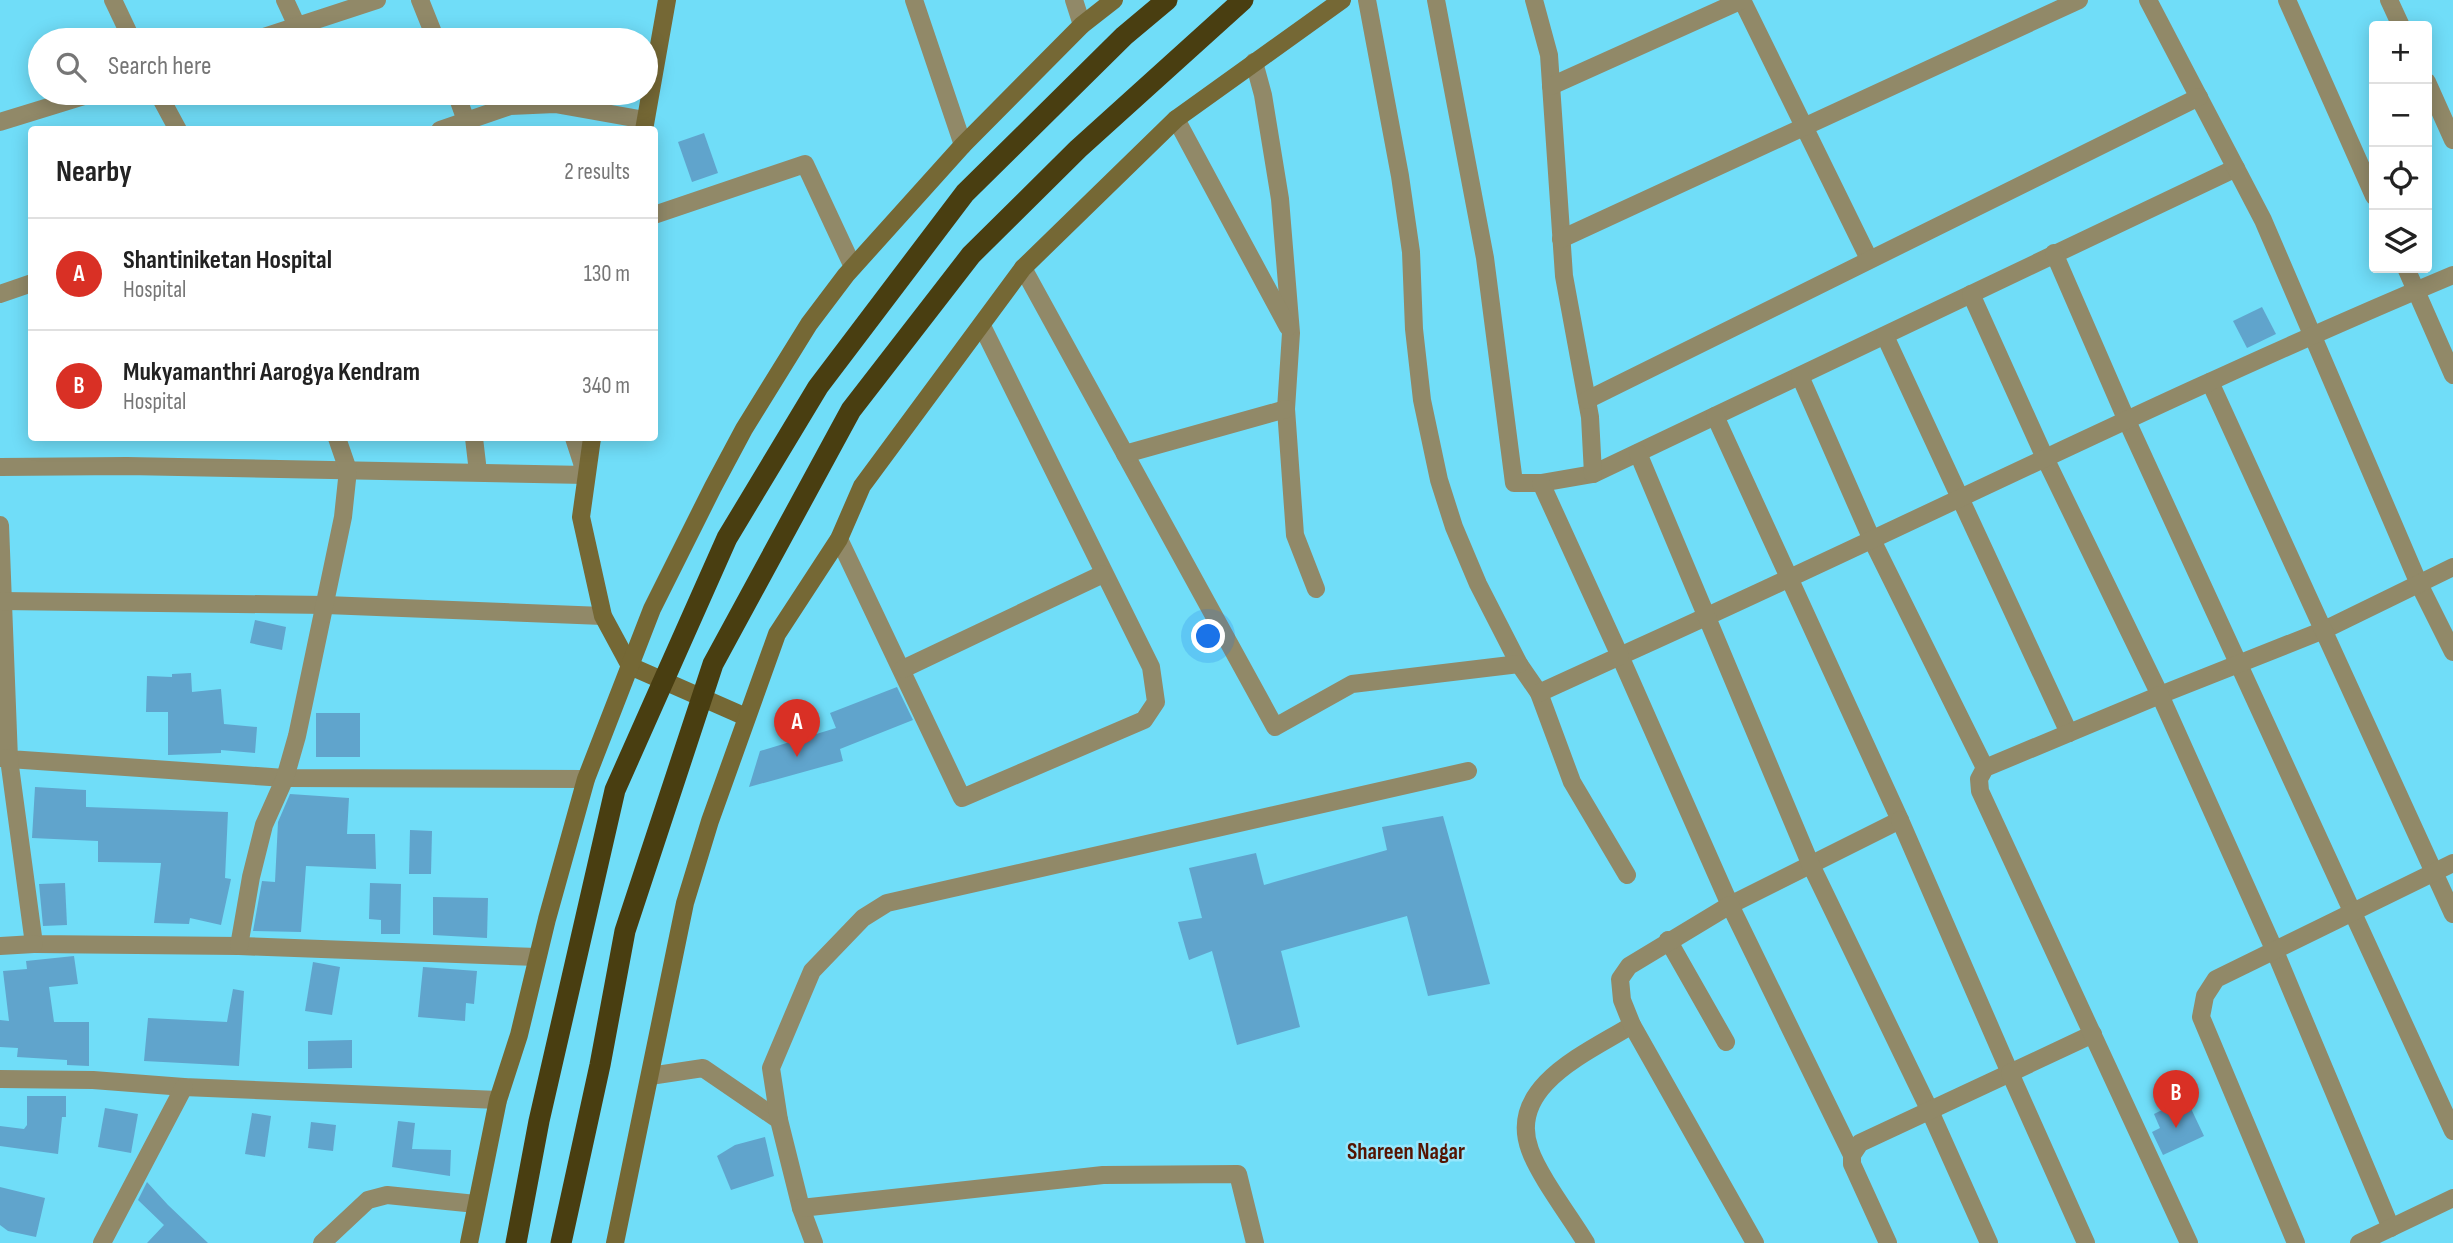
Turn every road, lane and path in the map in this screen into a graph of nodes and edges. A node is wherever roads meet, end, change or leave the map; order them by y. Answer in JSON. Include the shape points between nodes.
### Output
{"nodes":[{"id":1,"x":113,"y":0,"type":"edge"},
{"id":2,"x":285,"y":0,"type":"edge"},
{"id":3,"x":377,"y":0,"type":"edge"},
{"id":4,"x":420,"y":0,"type":"edge"},
{"id":5,"x":667,"y":0,"type":"edge"},
{"id":6,"x":914,"y":0,"type":"edge"},
{"id":7,"x":1074,"y":0,"type":"edge"},
{"id":8,"x":1114,"y":0,"type":"edge"},
{"id":9,"x":1167,"y":0,"type":"edge"},
{"id":10,"x":1242,"y":0,"type":"edge"},
{"id":11,"x":1342,"y":0,"type":"edge"},
{"id":12,"x":1367,"y":0,"type":"edge"},
{"id":13,"x":1436,"y":0,"type":"edge"},
{"id":14,"x":1534,"y":0,"type":"edge"},
{"id":15,"x":1742,"y":0,"type":"edge"},
{"id":16,"x":2079,"y":0,"type":"edge"},
{"id":17,"x":2287,"y":0,"type":"edge"},
{"id":18,"x":2389,"y":0,"type":"edge"},
{"id":19,"x":2152,"y":1,"type":"edge"},
{"id":20,"x":2399,"y":21,"type":"edge"},
{"id":21,"x":1083,"y":24,"type":"junction"},
{"id":22,"x":297,"y":26,"type":"junction"},
{"id":23,"x":126,"y":28,"type":"edge"},
{"id":24,"x":291,"y":28,"type":"edge"},
{"id":25,"x":431,"y":28,"type":"edge"},
{"id":26,"x":658,"y":51,"type":"edge"},
{"id":27,"x":1254,"y":62,"type":"junction"},
{"id":28,"x":2428,"y":84,"type":"edge"},
{"id":29,"x":1551,"y":86,"type":"junction"},
{"id":30,"x":2199,"y":97,"type":"junction"},
{"id":31,"x":55,"y":105,"type":"edge"},
{"id":32,"x":164,"y":105,"type":"edge"},
{"id":33,"x":461,"y":105,"type":"edge"},
{"id":34,"x":532,"y":105,"type":"edge"},
{"id":35,"x":559,"y":105,"type":"edge"},
{"id":36,"x":649,"y":105,"type":"edge"},
{"id":37,"x":1176,"y":119,"type":"junction"},
{"id":38,"x":0,"y":122,"type":"edge"},
{"id":39,"x":468,"y":124,"type":"edge"},
{"id":40,"x":645,"y":125,"type":"edge"},
{"id":41,"x":176,"y":126,"type":"edge"},
{"id":42,"x":1804,"y":126,"type":"junction"},
{"id":43,"x":2453,"y":140,"type":"edge"},
{"id":44,"x":962,"y":145,"type":"junction"},
{"id":45,"x":2236,"y":168,"type":"junction"},
{"id":46,"x":2369,"y":185,"type":"edge"},
{"id":47,"x":658,"y":214,"type":"edge"},
{"id":48,"x":1561,"y":239,"type":"junction"},
{"id":49,"x":2054,"y":254,"type":"junction"},
{"id":50,"x":1869,"y":259,"type":"junction"},
{"id":51,"x":853,"y":267,"type":"junction"},
{"id":52,"x":1023,"y":268,"type":"junction"},
{"id":53,"x":2408,"y":273,"type":"edge"},
{"id":54,"x":2453,"y":275,"type":"edge"},
{"id":55,"x":28,"y":284,"type":"edge"},
{"id":56,"x":2416,"y":290,"type":"junction"},
{"id":57,"x":0,"y":293,"type":"edge"},
{"id":58,"x":1970,"y":294,"type":"junction"},
{"id":59,"x":982,"y":326,"type":"junction"},
{"id":60,"x":1291,"y":333,"type":"junction"},
{"id":61,"x":2312,"y":335,"type":"junction"},
{"id":62,"x":1885,"y":336,"type":"junction"},
{"id":63,"x":1800,"y":376,"type":"junction"},
{"id":64,"x":2453,"y":376,"type":"edge"},
{"id":65,"x":2210,"y":382,"type":"junction"},
{"id":66,"x":1587,"y":400,"type":"junction"},
{"id":67,"x":1286,"y":409,"type":"junction"},
{"id":68,"x":1715,"y":416,"type":"junction"},
{"id":69,"x":2127,"y":421,"type":"junction"},
{"id":70,"x":338,"y":441,"type":"edge"},
{"id":71,"x":474,"y":441,"type":"edge"},
{"id":72,"x":574,"y":441,"type":"edge"},
{"id":73,"x":592,"y":441,"type":"edge"},
{"id":74,"x":1639,"y":453,"type":"junction"},
{"id":75,"x":1125,"y":454,"type":"junction"},
{"id":76,"x":2045,"y":458,"type":"junction"},
{"id":77,"x":0,"y":467,"type":"edge"},
{"id":78,"x":348,"y":470,"type":"junction"},
{"id":79,"x":478,"y":472,"type":"junction"},
{"id":80,"x":1593,"y":474,"type":"junction"},
{"id":81,"x":586,"y":475,"type":"junction"},
{"id":82,"x":1541,"y":484,"type":"junction"},
{"id":83,"x":1959,"y":499,"type":"junction"},
{"id":84,"x":0,"y":524,"type":"edge"},
{"id":85,"x":839,"y":539,"type":"junction"},
{"id":86,"x":1872,"y":540,"type":"junction"},
{"id":87,"x":2453,"y":567,"type":"edge"},
{"id":88,"x":1103,"y":574,"type":"junction"},
{"id":89,"x":1788,"y":579,"type":"junction"},
{"id":90,"x":2419,"y":584,"type":"junction"},
{"id":91,"x":1316,"y":589,"type":"dead end"},
{"id":92,"x":2,"y":601,"type":"edge"},
{"id":93,"x":326,"y":604,"type":"junction"},
{"id":94,"x":603,"y":616,"type":"junction"},
{"id":95,"x":1708,"y":617,"type":"junction"},
{"id":96,"x":2324,"y":630,"type":"junction"},
{"id":97,"x":2453,"y":652,"type":"edge"},
{"id":98,"x":1620,"y":656,"type":"junction"},
{"id":99,"x":1519,"y":663,"type":"junction"},
{"id":100,"x":2240,"y":664,"type":"junction"},
{"id":101,"x":631,"y":666,"type":"junction"},
{"id":102,"x":903,"y":669,"type":"junction"},
{"id":103,"x":662,"y":680,"type":"junction"},
{"id":104,"x":1539,"y":693,"type":"junction"},
{"id":105,"x":2160,"y":695,"type":"junction"},
{"id":106,"x":702,"y":697,"type":"junction"},
{"id":107,"x":746,"y":717,"type":"junction"},
{"id":108,"x":2069,"y":733,"type":"junction"},
{"id":109,"x":4,"y":758,"type":"edge"},
{"id":110,"x":1985,"y":768,"type":"junction"},
{"id":111,"x":1468,"y":771,"type":"dead end"},
{"id":112,"x":285,"y":778,"type":"junction"},
{"id":113,"x":586,"y":779,"type":"junction"},
{"id":114,"x":1900,"y":820,"type":"junction"},
{"id":115,"x":1810,"y":863,"type":"junction"},
{"id":116,"x":2453,"y":863,"type":"edge"},
{"id":117,"x":2434,"y":872,"type":"junction"},
{"id":118,"x":1627,"y":876,"type":"dead end"},
{"id":119,"x":1730,"y":905,"type":"junction"},
{"id":120,"x":2353,"y":909,"type":"junction"},
{"id":121,"x":2453,"y":914,"type":"edge"},
{"id":122,"x":1668,"y":940,"type":"junction"},
{"id":123,"x":34,"y":944,"type":"junction"},
{"id":124,"x":0,"y":946,"type":"edge"},
{"id":125,"x":239,"y":946,"type":"junction"},
{"id":126,"x":2274,"y":949,"type":"junction"},
{"id":127,"x":537,"y":957,"type":"junction"},
{"id":128,"x":1632,"y":1025,"type":"junction"},
{"id":129,"x":2093,"y":1034,"type":"junction"},
{"id":130,"x":1726,"y":1042,"type":"dead end"},
{"id":131,"x":2010,"y":1073,"type":"junction"},
{"id":132,"x":650,"y":1076,"type":"junction"},
{"id":133,"x":0,"y":1079,"type":"edge"},
{"id":134,"x":184,"y":1087,"type":"junction"},
{"id":135,"x":498,"y":1100,"type":"junction"},
{"id":136,"x":1929,"y":1109,"type":"junction"},
{"id":137,"x":779,"y":1120,"type":"junction"},
{"id":138,"x":2453,"y":1131,"type":"edge"},
{"id":139,"x":1852,"y":1155,"type":"junction"},
{"id":140,"x":2453,"y":1198,"type":"edge"},
{"id":141,"x":476,"y":1204,"type":"junction"},
{"id":142,"x":801,"y":1208,"type":"junction"},
{"id":143,"x":2391,"y":1228,"type":"junction"},
{"id":144,"x":102,"y":1243,"type":"edge"},
{"id":145,"x":322,"y":1243,"type":"edge"},
{"id":146,"x":468,"y":1243,"type":"edge"},
{"id":147,"x":516,"y":1243,"type":"edge"},
{"id":148,"x":561,"y":1243,"type":"edge"},
{"id":149,"x":614,"y":1243,"type":"edge"},
{"id":150,"x":814,"y":1243,"type":"edge"},
{"id":151,"x":1255,"y":1243,"type":"edge"},
{"id":152,"x":1586,"y":1243,"type":"edge"},
{"id":153,"x":1755,"y":1243,"type":"edge"},
{"id":154,"x":1888,"y":1243,"type":"edge"},
{"id":155,"x":1989,"y":1243,"type":"edge"},
{"id":156,"x":2086,"y":1243,"type":"edge"},
{"id":157,"x":2189,"y":1243,"type":"edge"},
{"id":158,"x":2296,"y":1243,"type":"edge"},
{"id":159,"x":2359,"y":1243,"type":"edge"}],
"edges":[{"from":1,"to":23,"type":"street"},
{"from":2,"to":22,"type":"street"},
{"from":3,"to":22,"type":"street"},
{"from":4,"to":25,"type":"street"},
{"from":5,"to":26,"type":"street"},
{"from":6,"to":44,"type":"street"},
{"from":7,"to":21,"type":"street"},
{"from":8,"to":21,"type":"street"},
{"from":9,"to":103,"type":"highway","via":[[1124,36],[965,193],[900,275],[818,387],[727,538]]},
{"from":10,"to":106,"type":"highway","via":[[1078,149],[971,255],[851,410],[713,664]]},
{"from":11,"to":27,"type":"street"},
{"from":12,"to":99,"type":"street","via":[[1400,176],[1411,252],[1422,400],[1440,480],[1464,550]]},
{"from":13,"to":82,"type":"street","via":[[1485,258],[1514,483]]},
{"from":14,"to":29,"type":"street","via":[[1549,55]]},
{"from":15,"to":29,"type":"street"},
{"from":15,"to":42,"type":"street"},
{"from":16,"to":42,"type":"street"},
{"from":17,"to":46,"type":"street"},
{"from":18,"to":20,"type":"street"},
{"from":19,"to":30,"type":"street"},
{"from":21,"to":44,"type":"street"},
{"from":22,"to":24,"type":"street"},
{"from":27,"to":37,"type":"street"},
{"from":27,"to":60,"type":"street","via":[[1280,199]]},
{"from":28,"to":43,"type":"street"},
{"from":29,"to":48,"type":"street"},
{"from":30,"to":45,"type":"street"},
{"from":30,"to":50,"type":"street"},
{"from":31,"to":38,"type":"street"},
{"from":32,"to":41,"type":"street"},
{"from":33,"to":39,"type":"street"},
{"from":34,"to":39,"type":"street","via":[[510,106]]},
{"from":35,"to":40,"type":"street"},
{"from":36,"to":40,"type":"street"},
{"from":37,"to":52,"type":"street"},
{"from":37,"to":60,"type":"street"},
{"from":42,"to":48,"type":"street"},
{"from":42,"to":50,"type":"street"},
{"from":44,"to":51,"type":"street"},
{"from":45,"to":49,"type":"street"},
{"from":45,"to":61,"type":"street"},
{"from":47,"to":51,"type":"street","via":[[804,164]]},
{"from":48,"to":66,"type":"street"},
{"from":49,"to":58,"type":"street"},
{"from":49,"to":69,"type":"street"},
{"from":50,"to":66,"type":"street"},
{"from":51,"to":101,"type":"street","via":[[809,324],[744,429],[652,609]]},
{"from":52,"to":59,"type":"street"},
{"from":52,"to":75,"type":"street"},
{"from":53,"to":56,"type":"street"},
{"from":54,"to":56,"type":"street"},
{"from":55,"to":57,"type":"street"},
{"from":56,"to":61,"type":"street"},
{"from":56,"to":64,"type":"street"},
{"from":58,"to":62,"type":"street"},
{"from":58,"to":76,"type":"street"},
{"from":59,"to":85,"type":"street","via":[[862,486]]},
{"from":59,"to":88,"type":"street"},
{"from":60,"to":67,"type":"street"},
{"from":61,"to":65,"type":"street"},
{"from":61,"to":90,"type":"street"},
{"from":62,"to":63,"type":"street"},
{"from":62,"to":83,"type":"street"},
{"from":63,"to":68,"type":"street"},
{"from":63,"to":86,"type":"street"},
{"from":65,"to":69,"type":"street"},
{"from":65,"to":96,"type":"street"},
{"from":66,"to":80,"type":"street"},
{"from":67,"to":75,"type":"street"},
{"from":67,"to":91,"type":"street","via":[[1295,535]]},
{"from":68,"to":74,"type":"street"},
{"from":68,"to":89,"type":"street"},
{"from":69,"to":76,"type":"street"},
{"from":69,"to":100,"type":"street"},
{"from":70,"to":78,"type":"street"},
{"from":71,"to":79,"type":"street"},
{"from":72,"to":81,"type":"street"},
{"from":73,"to":81,"type":"street"},
{"from":74,"to":80,"type":"street"},
{"from":74,"to":95,"type":"street"},
{"from":75,"to":99,"type":"street","via":[[1275,727],[1352,684]]},
{"from":76,"to":83,"type":"street"},
{"from":76,"to":105,"type":"street"},
{"from":77,"to":78,"type":"street"},
{"from":78,"to":79,"type":"street"},
{"from":78,"to":93,"type":"street","via":[[344,517]]},
{"from":79,"to":81,"type":"street"},
{"from":80,"to":82,"type":"street"},
{"from":81,"to":94,"type":"street","via":[[581,517]]},
{"from":82,"to":98,"type":"street"},
{"from":83,"to":86,"type":"street"},
{"from":83,"to":108,"type":"street"},
{"from":84,"to":92,"type":"street"},
{"from":85,"to":102,"type":"street"},
{"from":85,"to":107,"type":"street","via":[[778,634]]},
{"from":86,"to":89,"type":"street"},
{"from":86,"to":110,"type":"street"},
{"from":87,"to":90,"type":"street"},
{"from":88,"to":102,"type":"street"},
{"from":88,"to":102,"type":"street","via":[[1151,667],[1156,702],[1144,720],[962,798]]},
{"from":89,"to":95,"type":"street"},
{"from":89,"to":114,"type":"street"},
{"from":90,"to":96,"type":"street"},
{"from":90,"to":97,"type":"street"},
{"from":92,"to":93,"type":"street"},
{"from":92,"to":109,"type":"street"},
{"from":93,"to":94,"type":"street"},
{"from":93,"to":112,"type":"street"},
{"from":94,"to":101,"type":"street"},
{"from":95,"to":98,"type":"street"},
{"from":95,"to":115,"type":"street"},
{"from":96,"to":100,"type":"street"},
{"from":96,"to":117,"type":"street"},
{"from":98,"to":104,"type":"street"},
{"from":98,"to":119,"type":"street"},
{"from":99,"to":104,"type":"street"},
{"from":100,"to":105,"type":"street"},
{"from":100,"to":120,"type":"street"},
{"from":101,"to":103,"type":"street"},
{"from":101,"to":113,"type":"street"},
{"from":103,"to":106,"type":"street"},
{"from":103,"to":147,"type":"highway","via":[[615,790],[539,1121]]},
{"from":104,"to":118,"type":"street","via":[[1572,782]]},
{"from":105,"to":108,"type":"street"},
{"from":105,"to":126,"type":"street"},
{"from":106,"to":107,"type":"street"},
{"from":106,"to":148,"type":"highway","via":[[625,931]]},
{"from":107,"to":132,"type":"street","via":[[685,902]]},
{"from":108,"to":110,"type":"street"},
{"from":109,"to":112,"type":"street"},
{"from":109,"to":123,"type":"street"},
{"from":110,"to":129,"type":"street","via":[[1979,779],[1980,791]]},
{"from":111,"to":137,"type":"street","via":[[887,903],[863,918],[812,971],[771,1068]]},
{"from":112,"to":113,"type":"street"},
{"from":112,"to":125,"type":"street","via":[[264,825]]},
{"from":113,"to":127,"type":"street"},
{"from":114,"to":115,"type":"street"},
{"from":114,"to":131,"type":"street"},
{"from":115,"to":119,"type":"street"},
{"from":115,"to":136,"type":"street"},
{"from":116,"to":117,"type":"street"},
{"from":117,"to":120,"type":"street"},
{"from":117,"to":121,"type":"street"},
{"from":119,"to":122,"type":"street"},
{"from":119,"to":139,"type":"street"},
{"from":120,"to":126,"type":"street"},
{"from":120,"to":138,"type":"street"},
{"from":122,"to":128,"type":"street","via":[[1629,966],[1620,979]]},
{"from":122,"to":130,"type":"street"},
{"from":123,"to":124,"type":"street"},
{"from":123,"to":125,"type":"street"},
{"from":125,"to":127,"type":"street"},
{"from":126,"to":143,"type":"street"},
{"from":126,"to":158,"type":"street","via":[[2216,979],[2205,996],[2201,1017]]},
{"from":127,"to":135,"type":"street"},
{"from":128,"to":152,"type":"street","via":[[1536,1091],[1524,1121],[1530,1151]]},
{"from":128,"to":153,"type":"street"},
{"from":129,"to":131,"type":"street"},
{"from":129,"to":157,"type":"street"},
{"from":131,"to":136,"type":"street"},
{"from":131,"to":156,"type":"street"},
{"from":132,"to":137,"type":"street","via":[[704,1068]]},
{"from":132,"to":149,"type":"street"},
{"from":133,"to":134,"type":"street"},
{"from":134,"to":135,"type":"street"},
{"from":134,"to":144,"type":"street"},
{"from":135,"to":141,"type":"street"},
{"from":136,"to":139,"type":"street","via":[[1860,1143]]},
{"from":136,"to":155,"type":"street"},
{"from":137,"to":142,"type":"street"},
{"from":139,"to":154,"type":"street"},
{"from":140,"to":143,"type":"street"},
{"from":141,"to":145,"type":"street","via":[[387,1195],[368,1200]]},
{"from":141,"to":146,"type":"street"},
{"from":142,"to":150,"type":"street"},
{"from":142,"to":151,"type":"street","via":[[1103,1175],[1238,1174]]},
{"from":143,"to":159,"type":"street"}]}
